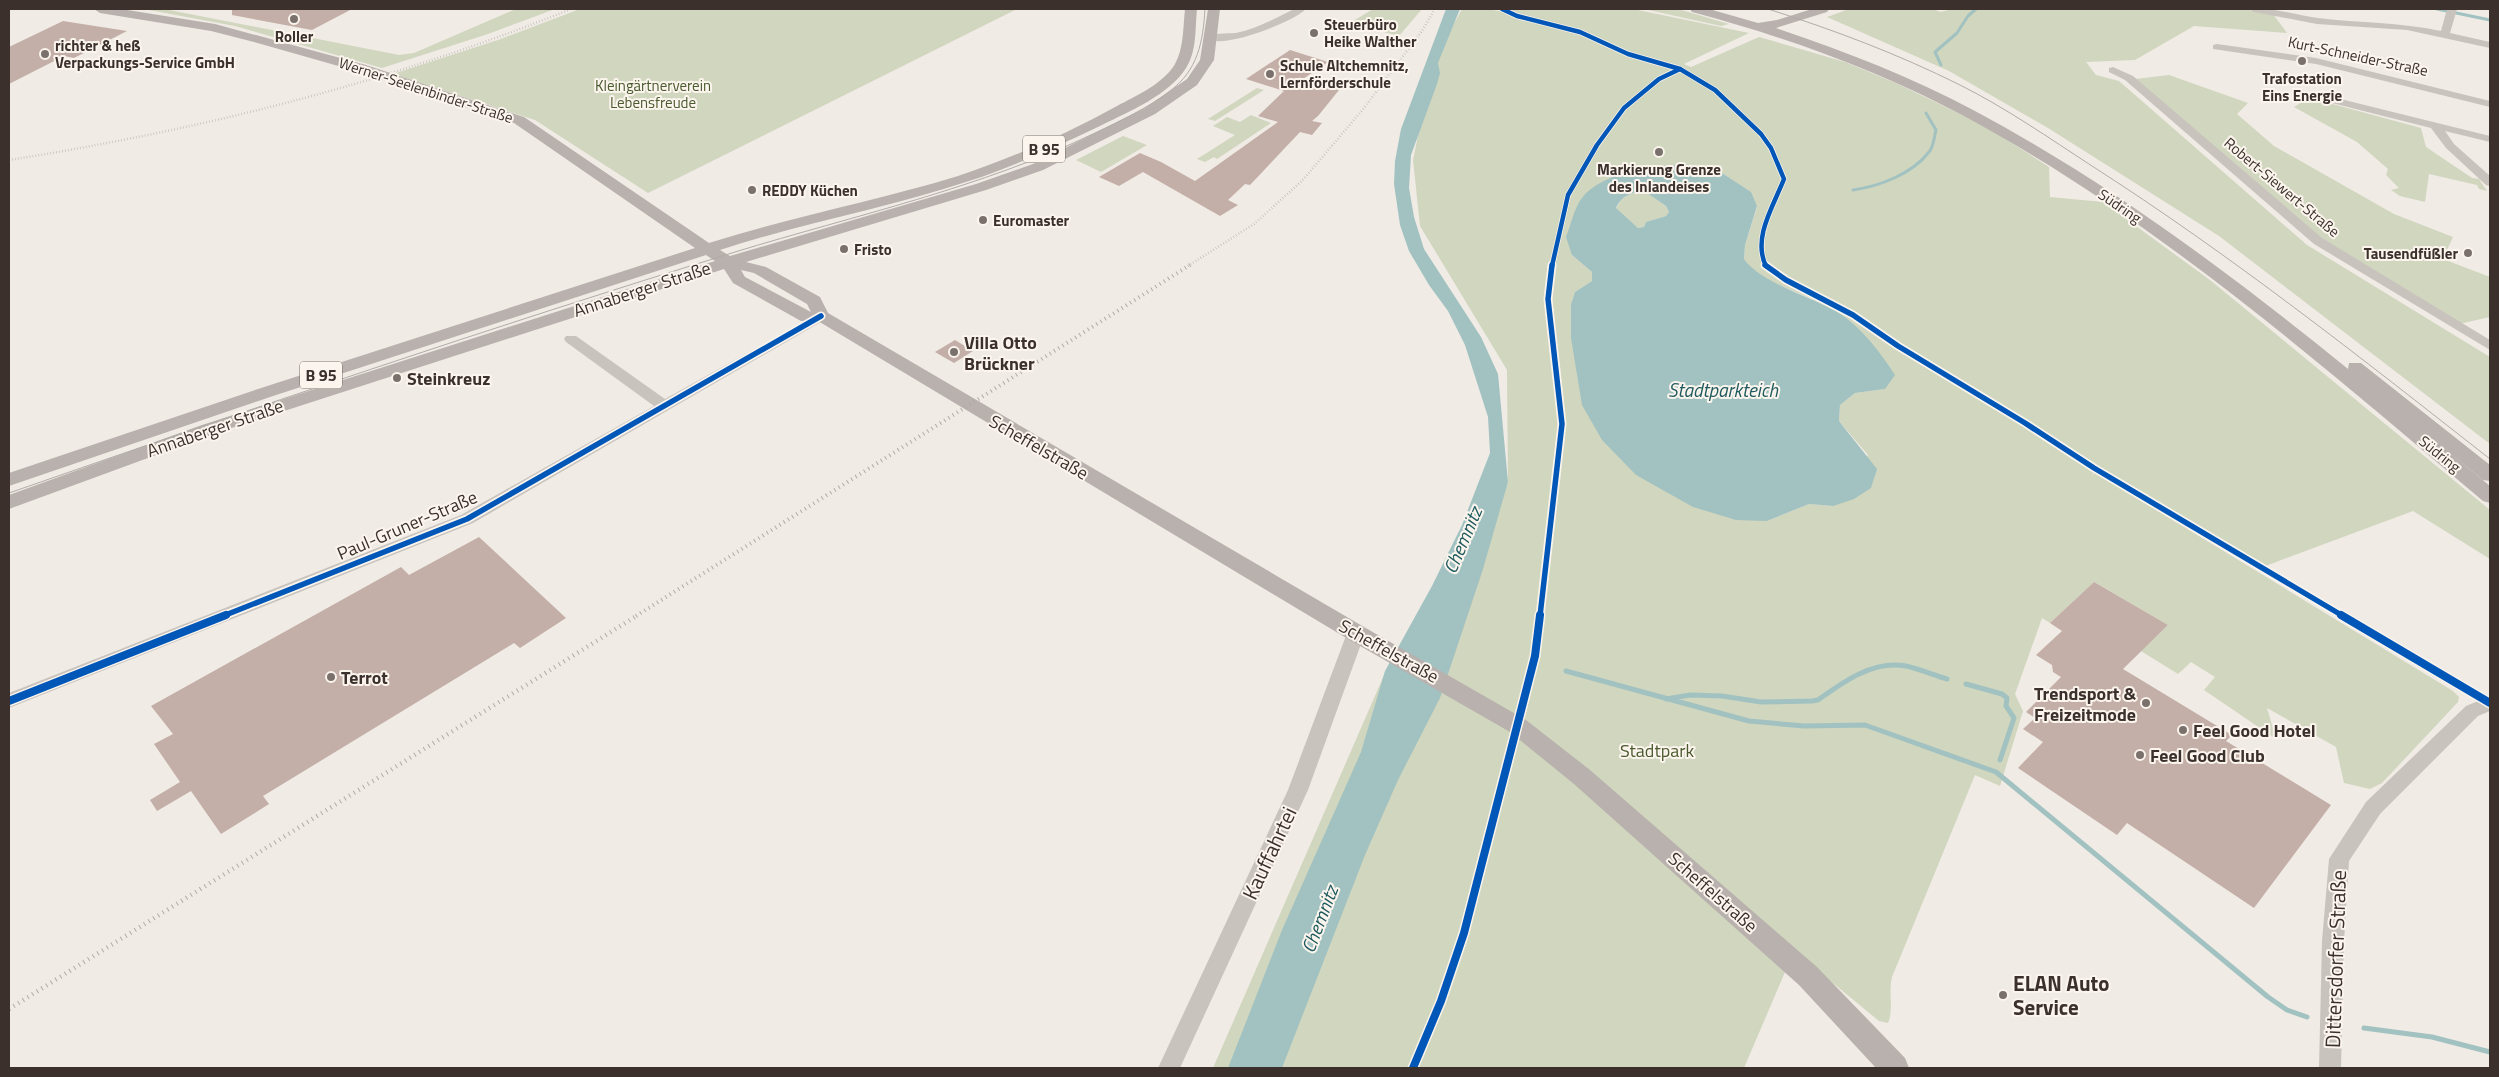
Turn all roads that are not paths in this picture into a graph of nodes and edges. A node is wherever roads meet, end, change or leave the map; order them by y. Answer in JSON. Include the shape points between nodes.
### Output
{"nodes":[{"id":1,"x":100,"y":9,"type":"edge"},
{"id":2,"x":1191,"y":9,"type":"edge"},
{"id":3,"x":1214,"y":9,"type":"edge"},
{"id":4,"x":1301,"y":9,"type":"edge"},
{"id":5,"x":1696,"y":9,"type":"edge"},
{"id":6,"x":1727,"y":9,"type":"edge"},
{"id":7,"x":1797,"y":9,"type":"edge"},
{"id":8,"x":1823,"y":9,"type":"edge"},
{"id":9,"x":2254,"y":9,"type":"edge"},
{"id":10,"x":2452,"y":12,"type":"edge"},
{"id":11,"x":1765,"y":25,"type":"junction"},
{"id":12,"x":2445,"y":34,"type":"junction"},
{"id":13,"x":1211,"y":38,"type":"junction"},
{"id":14,"x":2490,"y":45,"type":"edge"},
{"id":15,"x":2218,"y":47,"type":"dead end"},
{"id":16,"x":2113,"y":70,"type":"dead end"},
{"id":17,"x":2312,"y":95,"type":"dead end"},
{"id":18,"x":2490,"y":104,"type":"edge"},
{"id":19,"x":2434,"y":125,"type":"junction"},
{"id":20,"x":2490,"y":138,"type":"edge"},
{"id":21,"x":2490,"y":182,"type":"edge"},
{"id":22,"x":717,"y":255,"type":"junction"},
{"id":23,"x":820,"y":316,"type":"junction"},
{"id":24,"x":571,"y":339,"type":"dead end"},
{"id":25,"x":2490,"y":346,"type":"edge"},
{"id":26,"x":664,"y":406,"type":"junction"},
{"id":27,"x":2490,"y":475,"type":"edge"},
{"id":28,"x":9,"y":480,"type":"edge"},
{"id":29,"x":2490,"y":496,"type":"edge"},
{"id":30,"x":9,"y":502,"type":"edge"},
{"id":31,"x":1356,"y":633,"type":"junction"},
{"id":32,"x":9,"y":701,"type":"edge"},
{"id":33,"x":2490,"y":703,"type":"edge"},
{"id":34,"x":1169,"y":1068,"type":"edge"},
{"id":35,"x":1895,"y":1068,"type":"edge"},
{"id":36,"x":2330,"y":1068,"type":"edge"}],
"edges":[{"from":1,"to":22,"type":"main road","name":"Werner-Seelenbinder-Straße","via":[[211,27],[492,109],[519,120]]},
{"from":2,"to":22,"type":"main road","name":"Annaberger Straße","number":"B 95","via":[[1188,51],[1175,73],[1149,94],[1066,138],[962,179],[799,220]]},
{"from":3,"to":13,"type":"main road","name":"Annaberger Straße","number":"B 95"},
{"from":4,"to":13,"type":"street","via":[[1252,33]]},
{"from":5,"to":11,"type":"main road","name":"Südring"},
{"from":6,"to":11,"type":"main road","name":"Südring"},
{"from":7,"to":11,"type":"main road"},
{"from":8,"to":11,"type":"main road"},
{"from":9,"to":12,"type":"street","via":[[2304,19],[2407,27]]},
{"from":10,"to":12,"type":"street"},
{"from":11,"to":27,"type":"main road","name":"Südring","via":[[1859,53],[1936,87],[2028,135],[2104,181],[2237,275]]},
{"from":11,"to":29,"type":"main road","name":"Südring","via":[[1968,113],[2098,191],[2239,293]]},
{"from":12,"to":14,"type":"street"},
{"from":13,"to":22,"type":"main road","name":"Annaberger Straße","number":"B 95","via":[[1203,68],[1179,93],[1125,125],[1060,157],[981,188]]},
{"from":15,"to":18,"type":"street","name":"Kurt-Schneider-Straße","via":[[2316,60]]},
{"from":16,"to":25,"type":"street","name":"Robert-Siewert-Straße","via":[[2129,78],[2318,241]]},
{"from":17,"to":19,"type":"street"},
{"from":19,"to":20,"type":"street"},
{"from":19,"to":21,"type":"street","via":[[2450,146]]},
{"from":22,"to":23,"type":"main road","name":"Scheffelstraße","via":[[739,280],[807,316]]},
{"from":22,"to":28,"type":"main road","name":"Annaberger Straße","number":"B 95","via":[[264,393]]},
{"from":22,"to":30,"type":"main road","name":"Annaberger Straße","number":"B 95","via":[[270,408]]},
{"from":23,"to":26,"type":"street","name":"Paul-Gruner-Straße"},
{"from":23,"to":31,"type":"main road","name":"Scheffelstraße"},
{"from":24,"to":26,"type":"street"},
{"from":26,"to":32,"type":"street","name":"Paul-Gruner-Straße","via":[[467,519]]},
{"from":31,"to":34,"type":"street","name":"Kauffahrtei","via":[[1298,790]]},
{"from":31,"to":35,"type":"main road","name":"Scheffelstraße","via":[[1518,726],[1582,777],[1808,976]]},
{"from":33,"to":36,"type":"street","name":"Dittersdorfer Straße","via":[[2472,711],[2372,808],[2339,859]]}]}
